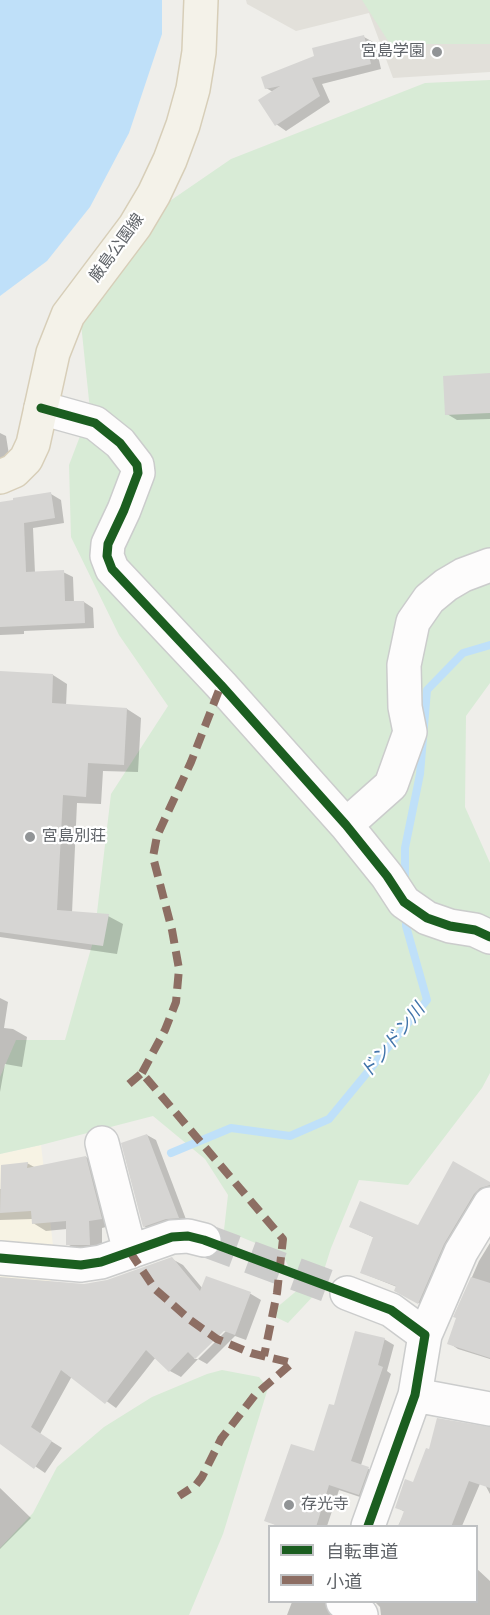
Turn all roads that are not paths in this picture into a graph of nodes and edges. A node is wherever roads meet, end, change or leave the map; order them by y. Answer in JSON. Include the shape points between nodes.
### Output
{"nodes":[{"id":1,"x":201,"y":0,"type":"edge"},
{"id":2,"x":41,"y":408,"type":"junction"},
{"id":3,"x":0,"y":477,"type":"edge"},
{"id":4,"x":490,"y":565,"type":"edge"},
{"id":5,"x":346,"y":825,"type":"junction"},
{"id":6,"x":490,"y":937,"type":"edge"},
{"id":7,"x":102,"y":1143,"type":"dead end"},
{"id":8,"x":490,"y":1204,"type":"edge"},
{"id":9,"x":204,"y":1240,"type":"tunnel mouth"},
{"id":10,"x":130,"y":1252,"type":"junction"},
{"id":11,"x":0,"y":1258,"type":"edge"},
{"id":12,"x":347,"y":1293,"type":"tunnel mouth"},
{"id":13,"x":425,"y":1335,"type":"junction"},
{"id":14,"x":415,"y":1395,"type":"junction"},
{"id":15,"x":490,"y":1409,"type":"edge"},
{"id":16,"x":369,"y":1525,"type":"edge"},
{"id":17,"x":344,"y":1603,"type":"edge"},
{"id":18,"x":361,"y":1615,"type":"edge"}],
"edges":[{"from":1,"to":2,"type":"main road","name":"厳島公園線","via":[[193,89],[170,160],[135,226],[68,315]]},
{"from":2,"to":3,"type":"main road","name":"厳島公園線","via":[[26,459],[14,471]]},
{"from":2,"to":5,"type":"street","via":[[95,423],[120,443],[137,465],[138,472],[108,544],[112,569]]},
{"from":4,"to":5,"type":"street","via":[[446,585],[429,599],[413,622],[404,665],[410,732],[391,785]]},
{"from":5,"to":6,"type":"street","via":[[404,902],[427,918]]},
{"from":7,"to":10,"type":"street"},
{"from":8,"to":13,"type":"street","via":[[461,1252]]},
{"from":9,"to":10,"type":"street","via":[[172,1237]]},
{"from":10,"to":11,"type":"street","via":[[81,1265]]},
{"from":12,"to":13,"type":"street","via":[[391,1310]]},
{"from":13,"to":14,"type":"street"},
{"from":14,"to":15,"type":"street"},
{"from":14,"to":16,"type":"street"},
{"from":17,"to":18,"type":"street"}]}
